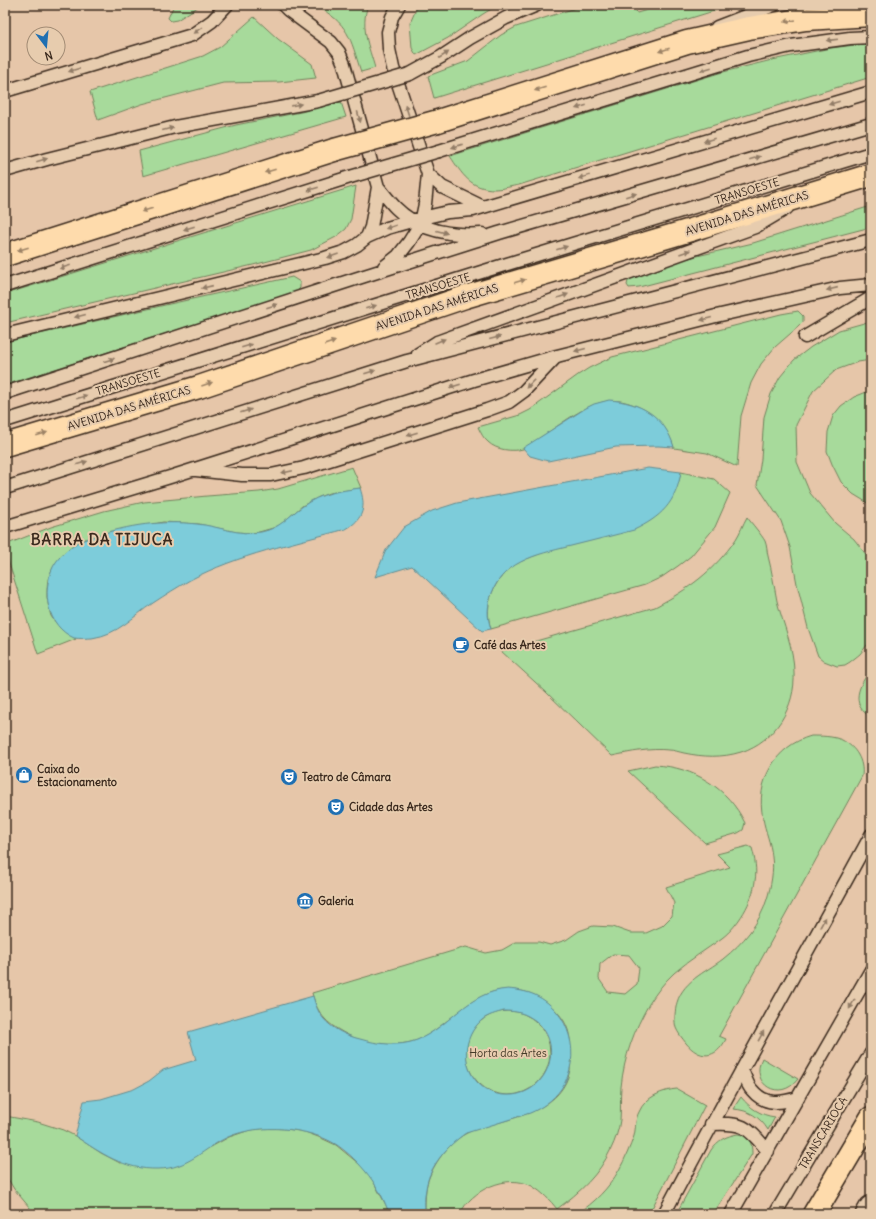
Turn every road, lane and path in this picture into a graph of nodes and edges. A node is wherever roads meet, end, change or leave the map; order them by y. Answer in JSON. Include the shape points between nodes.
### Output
{"nodes":[{"id":1,"x":227,"y":5,"type":"edge"},
{"id":2,"x":283,"y":5,"type":"edge"},
{"id":3,"x":399,"y":5,"type":"edge"},
{"id":4,"x":537,"y":5,"type":"edge"},
{"id":5,"x":774,"y":5,"type":"edge"},
{"id":6,"x":871,"y":15,"type":"edge"},
{"id":7,"x":871,"y":37,"type":"edge"},
{"id":8,"x":687,"y":42,"type":"junction"},
{"id":9,"x":5,"y":90,"type":"edge"},
{"id":10,"x":871,"y":92,"type":"edge"},
{"id":11,"x":871,"y":124,"type":"edge"},
{"id":12,"x":871,"y":153,"type":"edge"},
{"id":13,"x":5,"y":171,"type":"edge"},
{"id":14,"x":428,"y":174,"type":"junction"},
{"id":15,"x":871,"y":175,"type":"edge"},
{"id":16,"x":378,"y":187,"type":"junction"},
{"id":17,"x":814,"y":192,"type":"junction"},
{"id":18,"x":483,"y":207,"type":"junction"},
{"id":19,"x":418,"y":221,"type":"junction"},
{"id":20,"x":499,"y":233,"type":"junction"},
{"id":21,"x":367,"y":237,"type":"junction"},
{"id":22,"x":871,"y":240,"type":"edge"},
{"id":23,"x":5,"y":255,"type":"edge"},
{"id":24,"x":378,"y":272,"type":"junction"},
{"id":25,"x":871,"y":285,"type":"edge"},
{"id":26,"x":5,"y":286,"type":"edge"},
{"id":27,"x":871,"y":298,"type":"edge"},
{"id":28,"x":5,"y":335,"type":"edge"},
{"id":29,"x":805,"y":337,"type":"dead end"},
{"id":30,"x":557,"y":356,"type":"junction"},
{"id":31,"x":407,"y":361,"type":"junction"},
{"id":32,"x":5,"y":394,"type":"edge"},
{"id":33,"x":5,"y":421,"type":"edge"},
{"id":34,"x":5,"y":445,"type":"edge"},
{"id":35,"x":190,"y":470,"type":"junction"},
{"id":36,"x":5,"y":488,"type":"edge"},
{"id":37,"x":5,"y":527,"type":"edge"},
{"id":38,"x":871,"y":835,"type":"edge"},
{"id":39,"x":871,"y":970,"type":"edge"},
{"id":40,"x":871,"y":1052,"type":"edge"},
{"id":41,"x":742,"y":1070,"type":"junction"},
{"id":42,"x":798,"y":1098,"type":"junction"},
{"id":43,"x":871,"y":1118,"type":"edge"},
{"id":44,"x":711,"y":1124,"type":"junction"},
{"id":45,"x":768,"y":1151,"type":"junction"},
{"id":46,"x":871,"y":1207,"type":"edge"},
{"id":47,"x":664,"y":1214,"type":"edge"},
{"id":48,"x":731,"y":1214,"type":"edge"},
{"id":49,"x":775,"y":1214,"type":"edge"},
{"id":50,"x":814,"y":1214,"type":"edge"},
{"id":51,"x":867,"y":1214,"type":"edge"}],
"edges":[{"from":1,"to":9,"type":"lane","one_way":true,"via":[[212,21],[192,35]]},
{"from":2,"to":16,"type":"lane","one_way":true,"via":[[331,42],[339,52]]},
{"from":14,"to":3,"type":"lane","one_way":true,"via":[[388,49],[388,32]]},
{"from":13,"to":4,"type":"lane","one_way":true,"bridge":true,"via":[[175,127],[318,101],[410,74],[506,18]]},
{"from":5,"to":8,"type":"lane","via":[[728,22]]},
{"from":6,"to":8,"type":"highway","one_way":true,"via":[[806,19]]},
{"from":7,"to":26,"type":"lane","one_way":true,"bridge":true,"via":[[791,46],[748,56],[350,177]]},
{"from":8,"to":23,"type":"highway","one_way":true,"bridge":true,"via":[[438,121],[334,150]]},
{"from":10,"to":18,"type":"lane","one_way":true},
{"from":20,"to":11,"type":"lane","one_way":true},
{"from":33,"to":12,"type":"lane","name":"TRANSOESTE","one_way":true},
{"from":14,"to":18,"type":"lane","via":[[442,187]]},
{"from":14,"to":19,"type":"lane"},
{"from":15,"to":17,"type":"highway","name":"AVENIDA DAS AMÉRICAS"},
{"from":16,"to":19,"type":"lane","via":[[396,209]]},
{"from":16,"to":21,"type":"lane","via":[[373,222]]},
{"from":31,"to":17,"type":"lane","one_way":true,"via":[[438,342],[755,227]]},
{"from":34,"to":17,"type":"highway","name":"AVENIDA DAS AMÉRICAS","one_way":true,"via":[[198,387],[465,297]]},
{"from":18,"to":19,"type":"lane","via":[[448,212]]},
{"from":19,"to":20,"type":"lane","one_way":true,"via":[[448,234]]},
{"from":19,"to":21,"type":"lane","one_way":true,"via":[[387,228]]},
{"from":19,"to":24,"type":"lane","via":[[409,242],[398,256]]},
{"from":20,"to":24,"type":"lane"},
{"from":21,"to":28,"type":"lane","one_way":true,"via":[[344,252],[325,258]]},
{"from":31,"to":22,"type":"lane","one_way":true},
{"from":32,"to":24,"type":"lane","one_way":true},
{"from":25,"to":30,"type":"lane","one_way":true,"via":[[832,289]]},
{"from":27,"to":29,"type":"lane"},
{"from":30,"to":35,"type":"lane","one_way":true},
{"from":30,"to":35,"type":"lane","one_way":true,"via":[[509,402],[304,468],[271,475]]},
{"from":36,"to":31,"type":"lane","one_way":true},
{"from":35,"to":37,"type":"lane"},
{"from":41,"to":38,"type":"lane","one_way":true},
{"from":39,"to":42,"type":"lane","one_way":true},
{"from":40,"to":49,"type":"lane","name":"TRANSCARIOCA"},
{"from":41,"to":42,"type":"lane","via":[[751,1089],[765,1100],[781,1103]]},
{"from":41,"to":44,"type":"lane"},
{"from":42,"to":45,"type":"lane"},
{"from":43,"to":50,"type":"highway"},
{"from":44,"to":45,"type":"lane","via":[[741,1125]]},
{"from":44,"to":47,"type":"lane"},
{"from":45,"to":48,"type":"lane"},
{"from":46,"to":51,"type":"main road"}]}
